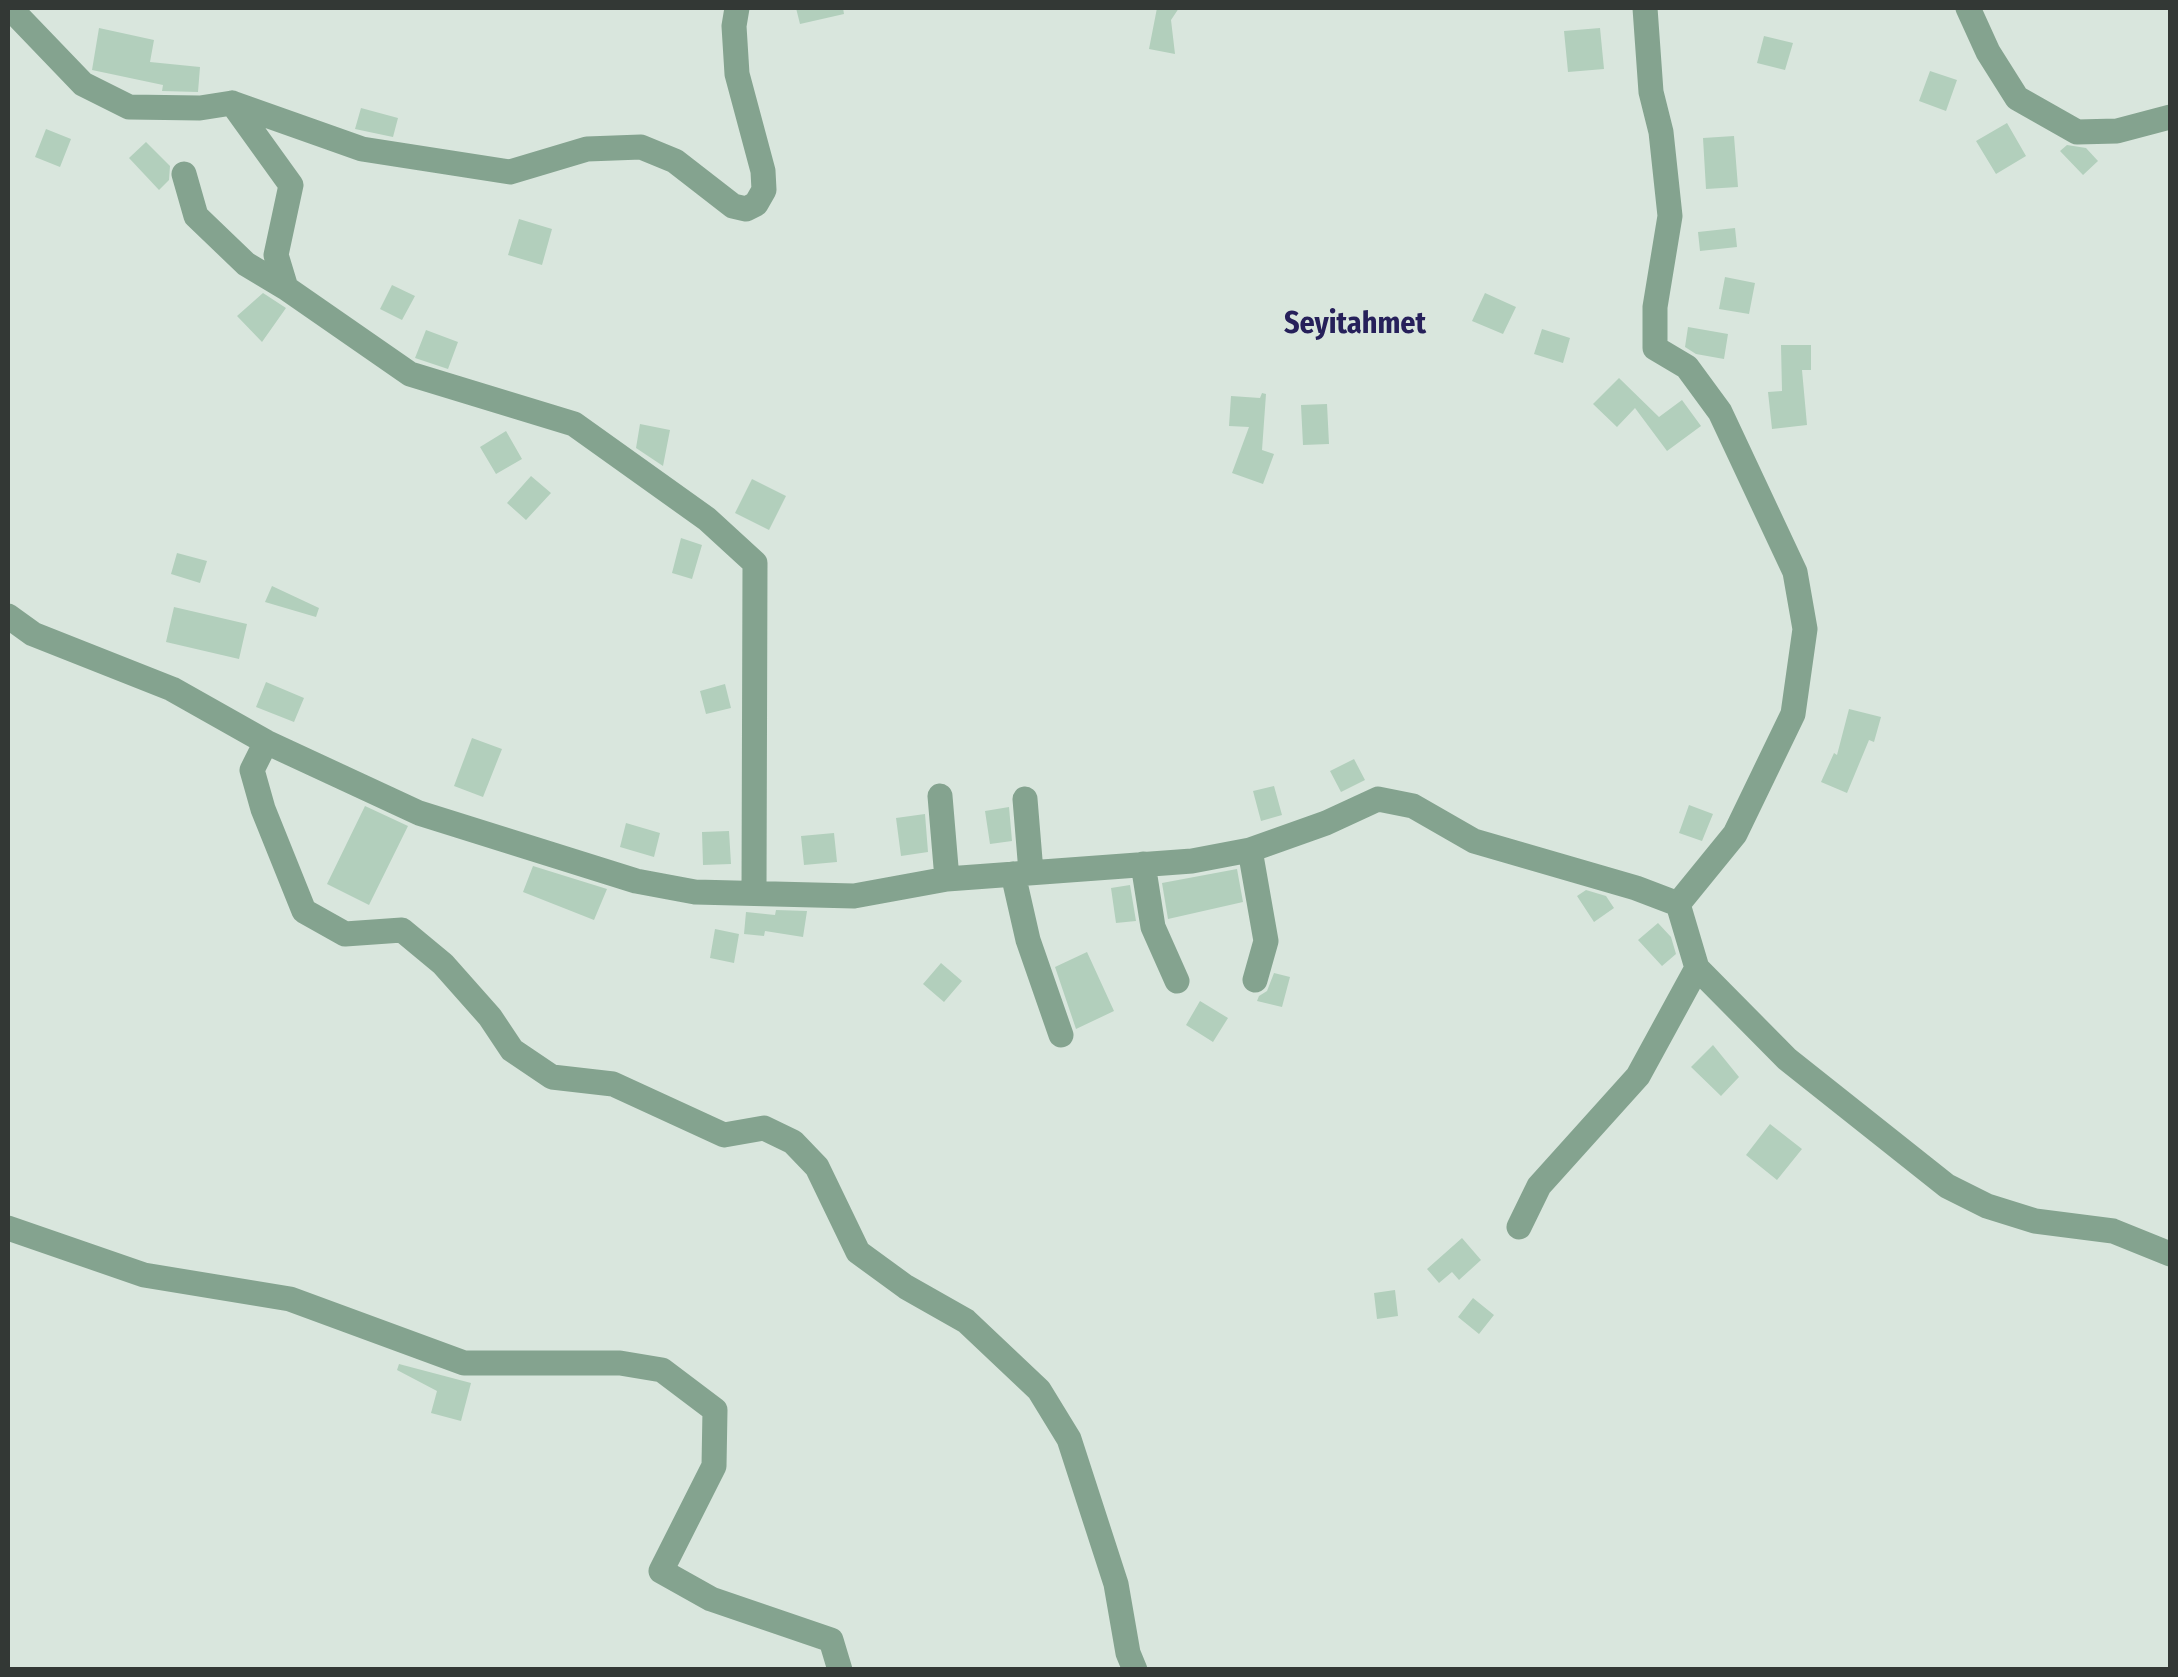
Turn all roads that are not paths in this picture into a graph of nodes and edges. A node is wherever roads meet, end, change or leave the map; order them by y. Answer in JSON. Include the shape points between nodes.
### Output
{"nodes":[{"id":1,"x":737,"y":8,"type":"edge"},
{"id":2,"x":1644,"y":8,"type":"edge"},
{"id":3,"x":1968,"y":8,"type":"edge"},
{"id":4,"x":8,"y":10,"type":"edge"},
{"id":5,"x":232,"y":103,"type":"junction"},
{"id":6,"x":2170,"y":117,"type":"edge"},
{"id":7,"x":184,"y":174,"type":"dead end"},
{"id":8,"x":286,"y":288,"type":"junction"},
{"id":9,"x":8,"y":616,"type":"edge"},
{"id":10,"x":266,"y":742,"type":"junction"},
{"id":11,"x":940,"y":796,"type":"dead end"},
{"id":12,"x":1025,"y":800,"type":"dead end"},
{"id":13,"x":1250,"y":850,"type":"junction"},
{"id":14,"x":1143,"y":864,"type":"junction"},
{"id":15,"x":1022,"y":873,"type":"junction"},
{"id":16,"x":948,"y":879,"type":"junction"},
{"id":17,"x":754,"y":891,"type":"junction"},
{"id":18,"x":1678,"y":904,"type":"junction"},
{"id":19,"x":1698,"y":968,"type":"junction"},
{"id":20,"x":1255,"y":980,"type":"dead end"},
{"id":21,"x":1177,"y":981,"type":"dead end"},
{"id":22,"x":1061,"y":1036,"type":"dead end"},
{"id":23,"x":1519,"y":1227,"type":"dead end"},
{"id":24,"x":8,"y":1228,"type":"edge"},
{"id":25,"x":2170,"y":1254,"type":"edge"},
{"id":26,"x":840,"y":1670,"type":"edge"},
{"id":27,"x":1135,"y":1670,"type":"edge"}],
"edges":[{"from":1,"to":5,"type":"street","via":[[738,74],[764,190],[746,209],[675,161],[640,148],[586,148],[510,172],[362,149]]},
{"from":2,"to":18,"type":"street","via":[[1670,216],[1655,306],[1656,348],[1687,367],[1720,412],[1795,572],[1805,629],[1793,714],[1735,834]]},
{"from":3,"to":6,"type":"street","via":[[2016,98],[2077,132]]},
{"from":4,"to":5,"type":"street","via":[[83,84],[129,107]]},
{"from":5,"to":8,"type":"street","via":[[292,185],[276,255]]},
{"from":7,"to":8,"type":"street","via":[[196,216],[246,264]]},
{"from":8,"to":17,"type":"street","via":[[410,374],[574,424],[707,519],[755,563]]},
{"from":9,"to":10,"type":"street","via":[[33,634],[172,688]]},
{"from":10,"to":17,"type":"street","via":[[418,813],[541,853],[636,882],[694,892]]},
{"from":10,"to":27,"type":"street","via":[[252,770],[304,911],[345,934],[402,930],[444,964],[512,1050],[552,1076],[613,1084],[724,1135],[764,1128],[793,1142],[817,1167],[858,1252],[966,1321],[1039,1390],[1070,1439],[1116,1584]]},
{"from":11,"to":16,"type":"street"},
{"from":12,"to":15,"type":"street"},
{"from":13,"to":14,"type":"street"},
{"from":13,"to":18,"type":"street","via":[[1378,800],[1413,806],[1474,841]]},
{"from":13,"to":20,"type":"street","via":[[1266,941]]},
{"from":14,"to":15,"type":"street"},
{"from":14,"to":21,"type":"street","via":[[1153,927]]},
{"from":15,"to":16,"type":"street"},
{"from":15,"to":22,"type":"street","via":[[1028,940]]},
{"from":16,"to":17,"type":"street","via":[[854,896]]},
{"from":18,"to":19,"type":"street"},
{"from":19,"to":23,"type":"street","via":[[1638,1076],[1538,1186]]},
{"from":19,"to":25,"type":"street","via":[[1787,1059],[1946,1186],[2035,1221],[2113,1231]]},
{"from":24,"to":26,"type":"street","via":[[144,1275],[290,1299],[464,1363],[620,1362],[662,1370],[715,1410],[714,1466],[661,1571],[710,1599],[831,1640]]}]}
